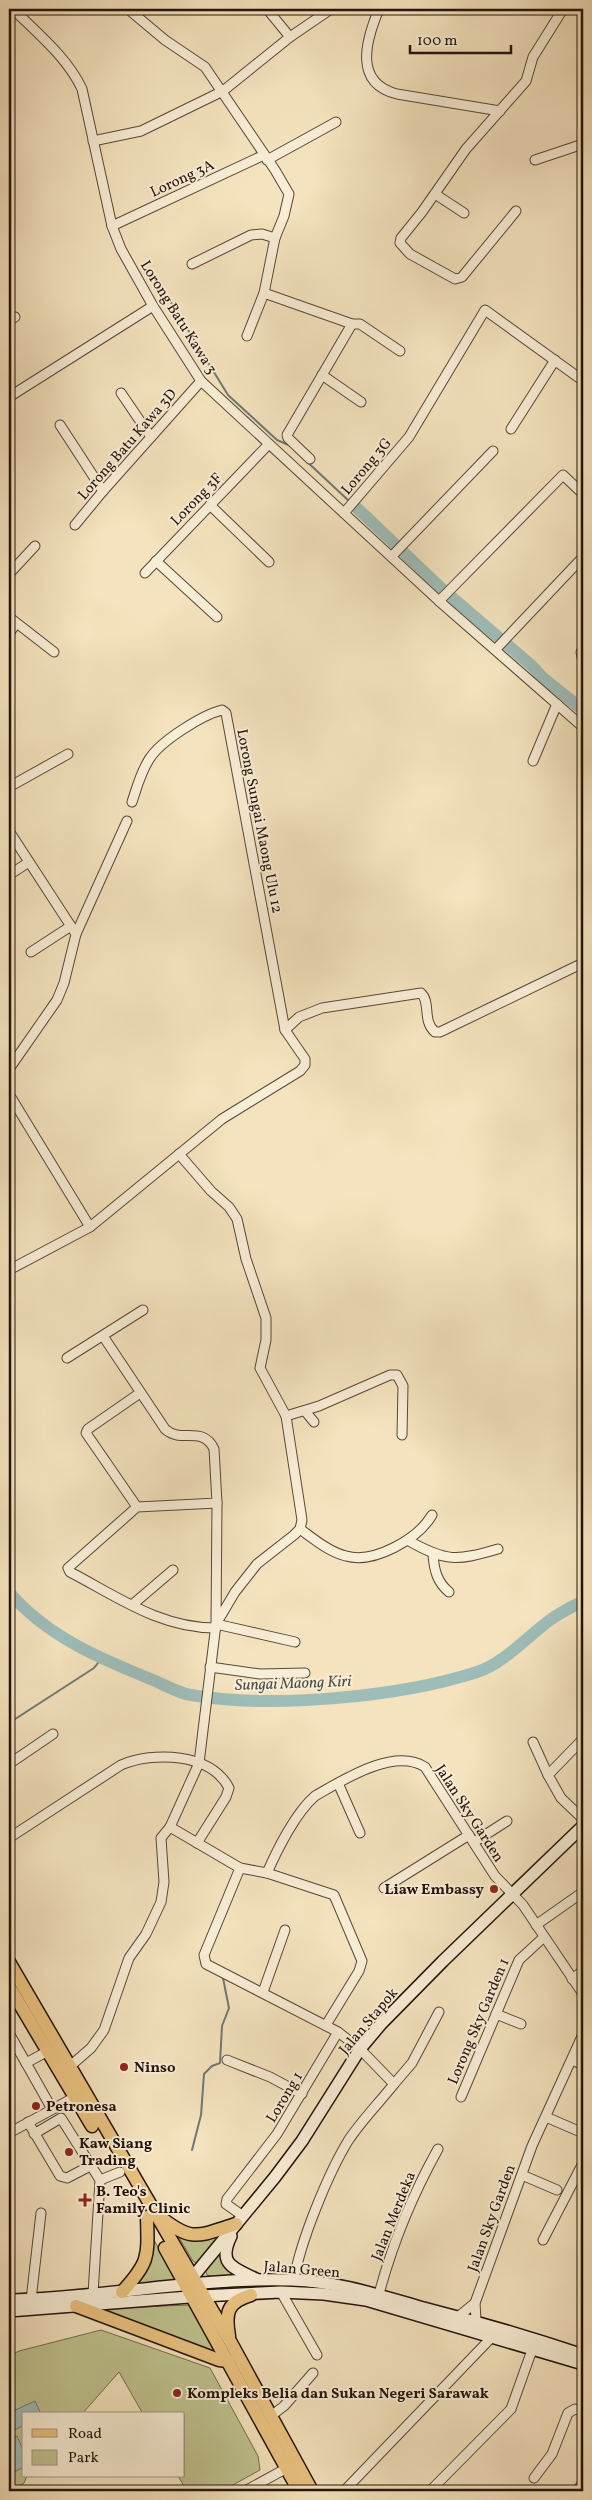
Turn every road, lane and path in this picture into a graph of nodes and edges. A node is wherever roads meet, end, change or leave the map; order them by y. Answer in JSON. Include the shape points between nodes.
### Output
{"nodes":[{"id":1,"x":13,"y":9,"type":"edge"},
{"id":2,"x":128,"y":9,"type":"edge"},
{"id":3,"x":267,"y":9,"type":"edge"},
{"id":4,"x":331,"y":9,"type":"edge"},
{"id":5,"x":377,"y":9,"type":"edge"},
{"id":6,"x":563,"y":9,"type":"edge"},
{"id":7,"x":290,"y":37,"type":"junction"},
{"id":8,"x":223,"y":91,"type":"junction"},
{"id":9,"x":500,"y":111,"type":"junction"},
{"id":10,"x":336,"y":122,"type":"dead end"},
{"id":11,"x":93,"y":141,"type":"junction"},
{"id":12,"x":583,"y":144,"type":"edge"},
{"id":13,"x":265,"y":157,"type":"junction"},
{"id":14,"x":536,"y":160,"type":"dead end"},
{"id":15,"x":435,"y":194,"type":"junction"},
{"id":16,"x":516,"y":211,"type":"dead end"},
{"id":17,"x":464,"y":213,"type":"dead end"},
{"id":18,"x":112,"y":226,"type":"junction"},
{"id":19,"x":275,"y":238,"type":"junction"},
{"id":20,"x":192,"y":264,"type":"dead end"},
{"id":21,"x":264,"y":293,"type":"junction"},
{"id":22,"x":153,"y":306,"type":"junction"},
{"id":23,"x":352,"y":324,"type":"junction"},
{"id":24,"x":247,"y":336,"type":"dead end"},
{"id":25,"x":400,"y":351,"type":"dead end"},
{"id":26,"x":555,"y":360,"type":"junction"},
{"id":27,"x":322,"y":375,"type":"junction"},
{"id":28,"x":582,"y":380,"type":"dead end"},
{"id":29,"x":201,"y":382,"type":"junction"},
{"id":30,"x":121,"y":393,"type":"dead end"},
{"id":31,"x":9,"y":397,"type":"edge"},
{"id":32,"x":360,"y":402,"type":"dead end"},
{"id":33,"x":60,"y":425,"type":"dead end"},
{"id":34,"x":511,"y":429,"type":"dead end"},
{"id":35,"x":151,"y":437,"type":"junction"},
{"id":36,"x":268,"y":444,"type":"junction"},
{"id":37,"x":493,"y":451,"type":"dead end"},
{"id":38,"x":310,"y":459,"type":"dead end"},
{"id":39,"x":103,"y":491,"type":"junction"},
{"id":40,"x":583,"y":494,"type":"edge"},
{"id":41,"x":210,"y":505,"type":"junction"},
{"id":42,"x":350,"y":507,"type":"junction"},
{"id":43,"x":75,"y":525,"type":"dead end"},
{"id":44,"x":35,"y":546,"type":"dead end"},
{"id":45,"x":394,"y":554,"type":"junction"},
{"id":46,"x":583,"y":557,"type":"edge"},
{"id":47,"x":156,"y":561,"type":"junction"},
{"id":48,"x":269,"y":562,"type":"dead end"},
{"id":49,"x":145,"y":573,"type":"dead end"},
{"id":50,"x":9,"y":574,"type":"edge"},
{"id":51,"x":444,"y":595,"type":"junction"},
{"id":52,"x":9,"y":617,"type":"edge"},
{"id":53,"x":217,"y":617,"type":"dead end"},
{"id":54,"x":16,"y":624,"type":"junction"},
{"id":55,"x":9,"y":633,"type":"edge"},
{"id":56,"x":501,"y":643,"type":"junction"},
{"id":57,"x":583,"y":650,"type":"edge"},
{"id":58,"x":54,"y":652,"type":"dead end"},
{"id":59,"x":583,"y":662,"type":"edge"},
{"id":60,"x":557,"y":704,"type":"junction"},
{"id":61,"x":583,"y":727,"type":"edge"},
{"id":62,"x":68,"y":754,"type":"dead end"},
{"id":63,"x":533,"y":761,"type":"dead end"},
{"id":64,"x":9,"y":787,"type":"edge"},
{"id":65,"x":132,"y":802,"type":"dead end"},
{"id":66,"x":127,"y":821,"type":"dead end"},
{"id":67,"x":9,"y":831,"type":"edge"},
{"id":68,"x":29,"y":862,"type":"junction"},
{"id":69,"x":9,"y":875,"type":"edge"},
{"id":70,"x":74,"y":930,"type":"junction"},
{"id":71,"x":31,"y":952,"type":"dead end"},
{"id":72,"x":583,"y":963,"type":"edge"},
{"id":73,"x":285,"y":1030,"type":"junction"},
{"id":74,"x":9,"y":1068,"type":"edge"},
{"id":75,"x":9,"y":1094,"type":"edge"},
{"id":76,"x":179,"y":1154,"type":"junction"},
{"id":77,"x":90,"y":1227,"type":"junction"},
{"id":78,"x":9,"y":1270,"type":"edge"},
{"id":79,"x":143,"y":1310,"type":"dead end"},
{"id":80,"x":103,"y":1336,"type":"junction"},
{"id":81,"x":67,"y":1358,"type":"dead end"},
{"id":82,"x":140,"y":1393,"type":"junction"},
{"id":83,"x":305,"y":1411,"type":"junction"},
{"id":84,"x":286,"y":1416,"type":"junction"},
{"id":85,"x":314,"y":1422,"type":"dead end"},
{"id":86,"x":402,"y":1435,"type":"dead end"},
{"id":87,"x":217,"y":1503,"type":"junction"},
{"id":88,"x":137,"y":1507,"type":"junction"},
{"id":89,"x":432,"y":1515,"type":"dead end"},
{"id":90,"x":300,"y":1529,"type":"junction"},
{"id":91,"x":409,"y":1541,"type":"junction"},
{"id":92,"x":498,"y":1549,"type":"dead end"},
{"id":93,"x":433,"y":1554,"type":"junction"},
{"id":94,"x":173,"y":1570,"type":"dead end"},
{"id":95,"x":449,"y":1592,"type":"dead end"},
{"id":96,"x":132,"y":1605,"type":"junction"},
{"id":97,"x":216,"y":1626,"type":"junction"},
{"id":98,"x":295,"y":1642,"type":"dead end"},
{"id":99,"x":210,"y":1667,"type":"junction"},
{"id":100,"x":305,"y":1673,"type":"dead end"},
{"id":101,"x":53,"y":1734,"type":"dead end"},
{"id":102,"x":583,"y":1739,"type":"edge"},
{"id":103,"x":533,"y":1742,"type":"dead end"},
{"id":104,"x":199,"y":1763,"type":"junction"},
{"id":105,"x":9,"y":1764,"type":"edge"},
{"id":106,"x":548,"y":1775,"type":"junction"},
{"id":107,"x":338,"y":1783,"type":"junction"},
{"id":108,"x":583,"y":1819,"type":"edge"},
{"id":109,"x":507,"y":1821,"type":"dead end"},
{"id":110,"x":583,"y":1826,"type":"edge"},
{"id":111,"x":170,"y":1827,"type":"junction"},
{"id":112,"x":360,"y":1833,"type":"dead end"},
{"id":113,"x":9,"y":1838,"type":"edge"},
{"id":114,"x":471,"y":1838,"type":"junction"},
{"id":115,"x":198,"y":1843,"type":"junction"},
{"id":116,"x":240,"y":1868,"type":"junction"},
{"id":117,"x":267,"y":1873,"type":"junction"},
{"id":118,"x":384,"y":1888,"type":"dead end"},
{"id":119,"x":583,"y":1892,"type":"edge"},
{"id":120,"x":513,"y":1894,"type":"junction"},
{"id":121,"x":536,"y":1925,"type":"junction"},
{"id":122,"x":285,"y":1930,"type":"dead end"},
{"id":123,"x":544,"y":1938,"type":"junction"},
{"id":124,"x":9,"y":1962,"type":"edge"},
{"id":125,"x":583,"y":1971,"type":"edge"},
{"id":126,"x":572,"y":1979,"type":"junction"},
{"id":127,"x":9,"y":1986,"type":"edge"},
{"id":128,"x":263,"y":1992,"type":"junction"},
{"id":129,"x":583,"y":1994,"type":"edge"},
{"id":130,"x":438,"y":2012,"type":"dead end"},
{"id":131,"x":496,"y":2014,"type":"junction"},
{"id":132,"x":521,"y":2024,"type":"dead end"},
{"id":133,"x":326,"y":2025,"type":"junction"},
{"id":134,"x":338,"y":2032,"type":"junction"},
{"id":135,"x":9,"y":2033,"type":"edge"},
{"id":136,"x":583,"y":2034,"type":"edge"},
{"id":137,"x":360,"y":2049,"type":"junction"},
{"id":138,"x":48,"y":2051,"type":"junction"},
{"id":139,"x":227,"y":2060,"type":"dead end"},
{"id":140,"x":572,"y":2060,"type":"junction"},
{"id":141,"x":26,"y":2063,"type":"junction"},
{"id":142,"x":583,"y":2065,"type":"edge"},
{"id":143,"x":68,"y":2068,"type":"junction"},
{"id":144,"x":394,"y":2084,"type":"junction"},
{"id":145,"x":302,"y":2094,"type":"junction"},
{"id":146,"x":75,"y":2097,"type":"junction"},
{"id":147,"x":461,"y":2097,"type":"dead end"},
{"id":148,"x":52,"y":2109,"type":"junction"},
{"id":149,"x":546,"y":2117,"type":"junction"},
{"id":150,"x":28,"y":2122,"type":"junction"},
{"id":151,"x":9,"y":2133,"type":"edge"},
{"id":152,"x":34,"y":2134,"type":"junction"},
{"id":153,"x":583,"y":2134,"type":"edge"},
{"id":154,"x":438,"y":2149,"type":"dead end"},
{"id":155,"x":583,"y":2162,"type":"edge"},
{"id":156,"x":90,"y":2166,"type":"junction"},
{"id":157,"x":120,"y":2172,"type":"junction"},
{"id":158,"x":522,"y":2175,"type":"junction"},
{"id":159,"x":100,"y":2180,"type":"junction"},
{"id":160,"x":558,"y":2190,"type":"dead end"},
{"id":161,"x":41,"y":2213,"type":"dead end"},
{"id":162,"x":149,"y":2213,"type":"junction"},
{"id":163,"x":240,"y":2220,"type":"junction"},
{"id":164,"x":543,"y":2240,"type":"dead end"},
{"id":165,"x":258,"y":2280,"type":"junction"},
{"id":166,"x":294,"y":2280,"type":"junction"},
{"id":167,"x":191,"y":2282,"type":"junction"},
{"id":168,"x":122,"y":2292,"type":"junction"},
{"id":169,"x":281,"y":2292,"type":"junction"},
{"id":170,"x":93,"y":2294,"type":"junction"},
{"id":171,"x":379,"y":2294,"type":"junction"},
{"id":172,"x":251,"y":2295,"type":"junction"},
{"id":173,"x":197,"y":2296,"type":"junction"},
{"id":174,"x":9,"y":2300,"type":"edge"},
{"id":175,"x":31,"y":2300,"type":"junction"},
{"id":176,"x":475,"y":2303,"type":"junction"},
{"id":177,"x":76,"y":2306,"type":"junction"},
{"id":178,"x":9,"y":2311,"type":"edge"},
{"id":179,"x":459,"y":2316,"type":"junction"},
{"id":180,"x":476,"y":2320,"type":"junction"},
{"id":181,"x":492,"y":2337,"type":"junction"},
{"id":182,"x":230,"y":2341,"type":"junction"},
{"id":183,"x":532,"y":2350,"type":"junction"},
{"id":184,"x":317,"y":2355,"type":"dead end"},
{"id":185,"x":583,"y":2355,"type":"edge"},
{"id":186,"x":228,"y":2361,"type":"junction"},
{"id":187,"x":583,"y":2364,"type":"edge"},
{"id":188,"x":313,"y":2373,"type":"dead end"},
{"id":189,"x":583,"y":2411,"type":"edge"},
{"id":190,"x":271,"y":2416,"type":"junction"},
{"id":191,"x":287,"y":2468,"type":"junction"},
{"id":192,"x":534,"y":2478,"type":"dead end"},
{"id":193,"x":583,"y":2483,"type":"edge"},
{"id":194,"x":245,"y":2491,"type":"edge"},
{"id":195,"x":299,"y":2491,"type":"edge"},
{"id":196,"x":312,"y":2491,"type":"edge"},
{"id":197,"x":344,"y":2491,"type":"edge"},
{"id":198,"x":430,"y":2491,"type":"edge"},
{"id":199,"x":576,"y":2491,"type":"edge"}],
"edges":[{"from":1,"to":11,"type":"street","name":"Lorong Batu Kawa 3","via":[[61,57],[78,80]]},
{"from":2,"to":8,"type":"street","via":[[205,67]]},
{"from":3,"to":7,"type":"street"},
{"from":4,"to":7,"type":"street"},
{"from":5,"to":9,"type":"street","via":[[366,60],[367,67],[387,91]]},
{"from":6,"to":9,"type":"street","via":[[533,57],[526,81]]},
{"from":7,"to":8,"type":"street"},
{"from":8,"to":11,"type":"street","via":[[141,130]]},
{"from":8,"to":13,"type":"street"},
{"from":9,"to":15,"type":"street","via":[[466,149]]},
{"from":10,"to":13,"type":"street","name":"Lorong 3A"},
{"from":11,"to":18,"type":"street","name":"Lorong Batu Kawa 3"},
{"from":12,"to":14,"type":"street"},
{"from":13,"to":18,"type":"street","name":"Lorong 3A"},
{"from":13,"to":19,"type":"street","via":[[289,194]]},
{"from":15,"to":16,"type":"street","via":[[400,243],[410,254],[455,279],[468,272]]},
{"from":15,"to":17,"type":"street"},
{"from":18,"to":22,"type":"street","name":"Lorong Batu Kawa 3"},
{"from":19,"to":20,"type":"street","via":[[252,235]]},
{"from":19,"to":21,"type":"street"},
{"from":21,"to":23,"type":"street"},
{"from":21,"to":24,"type":"street"},
{"from":22,"to":29,"type":"street","name":"Lorong Batu Kawa 3"},
{"from":22,"to":31,"type":"street"},
{"from":23,"to":25,"type":"street","via":[[366,327]]},
{"from":23,"to":27,"type":"street"},
{"from":26,"to":28,"type":"street"},
{"from":26,"to":34,"type":"street"},
{"from":26,"to":42,"type":"street","name":"Lorong 3G","via":[[485,310],[409,437]]},
{"from":27,"to":32,"type":"street"},
{"from":27,"to":38,"type":"street","via":[[287,434]]},
{"from":29,"to":35,"type":"street","name":"Lorong Batu Kawa 3D"},
{"from":29,"to":36,"type":"street","name":"Lorong Batu Kawa 3"},
{"from":30,"to":35,"type":"street"},
{"from":33,"to":39,"type":"street"},
{"from":35,"to":39,"type":"street","name":"Lorong Batu Kawa 3D"},
{"from":36,"to":41,"type":"street","name":"Lorong 3F"},
{"from":36,"to":42,"type":"street","name":"Lorong Batu Kawa 3"},
{"from":37,"to":45,"type":"street"},
{"from":39,"to":43,"type":"street","name":"Lorong Batu Kawa 3D"},
{"from":40,"to":51,"type":"street","via":[[562,475]]},
{"from":41,"to":47,"type":"street","name":"Lorong 3F"},
{"from":41,"to":48,"type":"street"},
{"from":42,"to":45,"type":"street","name":"Lorong Batu Kawa 3"},
{"from":44,"to":50,"type":"street"},
{"from":45,"to":51,"type":"street","name":"Lorong Batu Kawa 3"},
{"from":46,"to":56,"type":"street"},
{"from":47,"to":49,"type":"street","name":"Lorong 3F"},
{"from":47,"to":53,"type":"street"},
{"from":51,"to":56,"type":"street","name":"Lorong Batu Kawa 3"},
{"from":52,"to":54,"type":"street"},
{"from":54,"to":55,"type":"street"},
{"from":54,"to":58,"type":"street"},
{"from":56,"to":60,"type":"street","name":"Lorong Batu Kawa 3"},
{"from":57,"to":59,"type":"street"},
{"from":60,"to":61,"type":"street","name":"Lorong Batu Kawa 3"},
{"from":60,"to":63,"type":"street"},
{"from":62,"to":64,"type":"street"},
{"from":65,"to":73,"type":"street","name":"Lorong Sungai Maong Ulu 12","via":[[146,764],[161,746],[214,712],[222,710],[226,713]]},
{"from":66,"to":70,"type":"street"},
{"from":67,"to":68,"type":"street"},
{"from":68,"to":69,"type":"street"},
{"from":68,"to":70,"type":"street"},
{"from":70,"to":71,"type":"street"},
{"from":70,"to":74,"type":"street","via":[[64,983],[57,1000]]},
{"from":72,"to":73,"type":"street","via":[[440,1032],[435,1032],[428,1024],[421,993],[322,1008],[299,1017]]},
{"from":73,"to":76,"type":"street","name":"Lorong Sungai Maong Ulu 12","via":[[305,1059],[300,1071],[222,1120]]},
{"from":75,"to":77,"type":"street"},
{"from":76,"to":77,"type":"street"},
{"from":76,"to":84,"type":"street","via":[[237,1219],[246,1259],[266,1318],[266,1340],[260,1368]]},
{"from":77,"to":78,"type":"street"},
{"from":79,"to":80,"type":"street"},
{"from":80,"to":81,"type":"street"},
{"from":80,"to":82,"type":"street"},
{"from":82,"to":87,"type":"street","via":[[169,1433],[204,1437],[210,1441],[214,1449]]},
{"from":82,"to":88,"type":"street","via":[[88,1429],[86,1434]]},
{"from":83,"to":84,"type":"street"},
{"from":83,"to":85,"type":"street"},
{"from":83,"to":86,"type":"street","via":[[374,1381],[397,1376],[403,1386]]},
{"from":84,"to":90,"type":"street","via":[[302,1513]]},
{"from":87,"to":88,"type":"street"},
{"from":87,"to":97,"type":"street"},
{"from":88,"to":96,"type":"street","via":[[68,1568]]},
{"from":89,"to":91,"type":"street"},
{"from":90,"to":91,"type":"street","via":[[328,1548],[346,1556],[362,1558]]},
{"from":90,"to":97,"type":"street","via":[[257,1564],[235,1592]]},
{"from":91,"to":93,"type":"street"},
{"from":92,"to":93,"type":"street","via":[[462,1558]]},
{"from":93,"to":95,"type":"street","via":[[437,1578]]},
{"from":94,"to":96,"type":"street"},
{"from":96,"to":97,"type":"street","via":[[176,1625]]},
{"from":97,"to":98,"type":"street"},
{"from":97,"to":99,"type":"street"},
{"from":99,"to":100,"type":"street","via":[[260,1674]]},
{"from":99,"to":104,"type":"street"},
{"from":101,"to":105,"type":"street"},
{"from":102,"to":106,"type":"street"},
{"from":103,"to":106,"type":"street"},
{"from":104,"to":111,"type":"street"},
{"from":104,"to":113,"type":"street","via":[[162,1757],[131,1760]]},
{"from":104,"to":115,"type":"street","via":[[229,1788]]},
{"from":106,"to":108,"type":"street","via":[[561,1798]]},
{"from":107,"to":112,"type":"street"},
{"from":107,"to":114,"type":"street","name":"Jalan Sky Garden","via":[[383,1763],[409,1759],[418,1762],[425,1767]]},
{"from":107,"to":117,"type":"street","name":"Jalan Sky Garden","via":[[308,1802]]},
{"from":109,"to":114,"type":"street"},
{"from":110,"to":120,"type":"main road","name":"Jalan Stapok"},
{"from":111,"to":115,"type":"street"},
{"from":111,"to":143,"type":"street","via":[[161,1838],[164,1882],[161,1902],[146,1934],[129,1958],[104,2030],[91,2048]]},
{"from":114,"to":118,"type":"street"},
{"from":114,"to":120,"type":"street","name":"Jalan Sky Garden","via":[[495,1876]]},
{"from":115,"to":116,"type":"street"},
{"from":116,"to":117,"type":"street"},
{"from":116,"to":128,"type":"street","via":[[204,1960],[206,1964]]},
{"from":117,"to":133,"type":"street","via":[[334,1895],[362,1962]]},
{"from":119,"to":121,"type":"street"},
{"from":120,"to":121,"type":"street","name":"Jalan Sky Garden"},
{"from":120,"to":137,"type":"main road","name":"Jalan Stapok","via":[[380,2024]]},
{"from":121,"to":123,"type":"street","name":"Jalan Sky Garden"},
{"from":122,"to":128,"type":"street"},
{"from":123,"to":126,"type":"street","name":"Jalan Sky Garden"},
{"from":123,"to":131,"type":"street","name":"Lorong Sky Garden 1","via":[[519,1960]]},
{"from":124,"to":143,"type":"main road"},
{"from":125,"to":126,"type":"street"},
{"from":126,"to":129,"type":"street","name":"Jalan Sky Garden"},
{"from":127,"to":138,"type":"main road"},
{"from":128,"to":133,"type":"street"},
{"from":130,"to":144,"type":"street","via":[[412,2064]]},
{"from":131,"to":132,"type":"street"},
{"from":131,"to":147,"type":"street","name":"Lorong Sky Garden 1"},
{"from":133,"to":134,"type":"street"},
{"from":134,"to":137,"type":"street"},
{"from":134,"to":145,"type":"street","name":"Lorong 1"},
{"from":135,"to":141,"type":"street"},
{"from":136,"to":140,"type":"street","name":"Jalan Sky Garden"},
{"from":137,"to":144,"type":"street"},
{"from":137,"to":163,"type":"main road","name":"Jalan Stapok","via":[[302,2140]]},
{"from":138,"to":141,"type":"street"},
{"from":138,"to":146,"type":"main road"},
{"from":139,"to":145,"type":"street"},
{"from":140,"to":142,"type":"street"},
{"from":140,"to":149,"type":"street","name":"Jalan Sky Garden"},
{"from":141,"to":148,"type":"street"},
{"from":143,"to":162,"type":"main road"},
{"from":144,"to":166,"type":"street","via":[[349,2140],[335,2164]]},
{"from":145,"to":163,"type":"street","name":"Lorong 1","via":[[277,2134],[230,2194],[226,2204]]},
{"from":146,"to":148,"type":"street"},
{"from":146,"to":157,"type":"main road"},
{"from":148,"to":150,"type":"street"},
{"from":149,"to":153,"type":"street"},
{"from":149,"to":158,"type":"street","name":"Jalan Sky Garden"},
{"from":150,"to":151,"type":"street"},
{"from":150,"to":152,"type":"street"},
{"from":152,"to":156,"type":"street","via":[[63,2178]]},
{"from":152,"to":156,"type":"street","via":[[61,2118]]},
{"from":154,"to":171,"type":"street","name":"Jalan Merdeka","via":[[409,2213]]},
{"from":155,"to":164,"type":"street"},
{"from":156,"to":159,"type":"street"},
{"from":157,"to":159,"type":"street"},
{"from":157,"to":162,"type":"main road"},
{"from":158,"to":160,"type":"street"},
{"from":158,"to":176,"type":"street","name":"Jalan Sky Garden"},
{"from":159,"to":170,"type":"street"},
{"from":161,"to":175,"type":"street"},
{"from":162,"to":163,"type":"main road","via":[[187,2234],[216,2231]]},
{"from":162,"to":167,"type":"main road"},
{"from":162,"to":168,"type":"main road","via":[[145,2262]]},
{"from":163,"to":165,"type":"main road","via":[[225,2256],[232,2267]]},
{"from":163,"to":167,"type":"main road","name":"Jalan Stapok"},
{"from":165,"to":166,"type":"main road","name":"Jalan Green"},
{"from":165,"to":167,"type":"main road","name":"Jalan Green"},
{"from":166,"to":171,"type":"main road","name":"Jalan Green"},
{"from":167,"to":168,"type":"main road","name":"Jalan Green"},
{"from":167,"to":173,"type":"main road"},
{"from":168,"to":170,"type":"main road","name":"Jalan Green"},
{"from":169,"to":172,"type":"main road","name":"Jalan Green"},
{"from":169,"to":181,"type":"main road","name":"Jalan Green","via":[[366,2300]]},
{"from":169,"to":184,"type":"street"},
{"from":170,"to":175,"type":"main road","name":"Jalan Green"},
{"from":171,"to":179,"type":"main road","name":"Jalan Green"},
{"from":172,"to":173,"type":"main road","name":"Jalan Green"},
{"from":172,"to":182,"type":"main road","via":[[240,2298],[230,2308],[227,2321]]},
{"from":173,"to":177,"type":"main road","name":"Jalan Green"},
{"from":173,"to":182,"type":"main road"},
{"from":173,"to":186,"type":"main road"},
{"from":174,"to":175,"type":"main road","name":"Jalan Green"},
{"from":176,"to":179,"type":"street"},
{"from":176,"to":180,"type":"street","name":"Jalan Sky Garden"},
{"from":177,"to":178,"type":"main road","name":"Jalan Green"},
{"from":177,"to":186,"type":"main road"},
{"from":179,"to":180,"type":"main road","name":"Jalan Green"},
{"from":180,"to":185,"type":"main road","name":"Jalan Green"},
{"from":181,"to":183,"type":"main road","name":"Jalan Green"},
{"from":181,"to":197,"type":"street"},
{"from":182,"to":190,"type":"main road"},
{"from":183,"to":187,"type":"main road","name":"Jalan Green"},
{"from":183,"to":198,"type":"street","via":[[511,2409]]},
{"from":186,"to":191,"type":"main road"},
{"from":188,"to":190,"type":"street"},
{"from":189,"to":192,"type":"street","via":[[575,2409],[568,2413],[552,2454]]},
{"from":190,"to":196,"type":"main road"},
{"from":191,"to":194,"type":"street"},
{"from":191,"to":195,"type":"main road"},
{"from":193,"to":199,"type":"street"}]}
